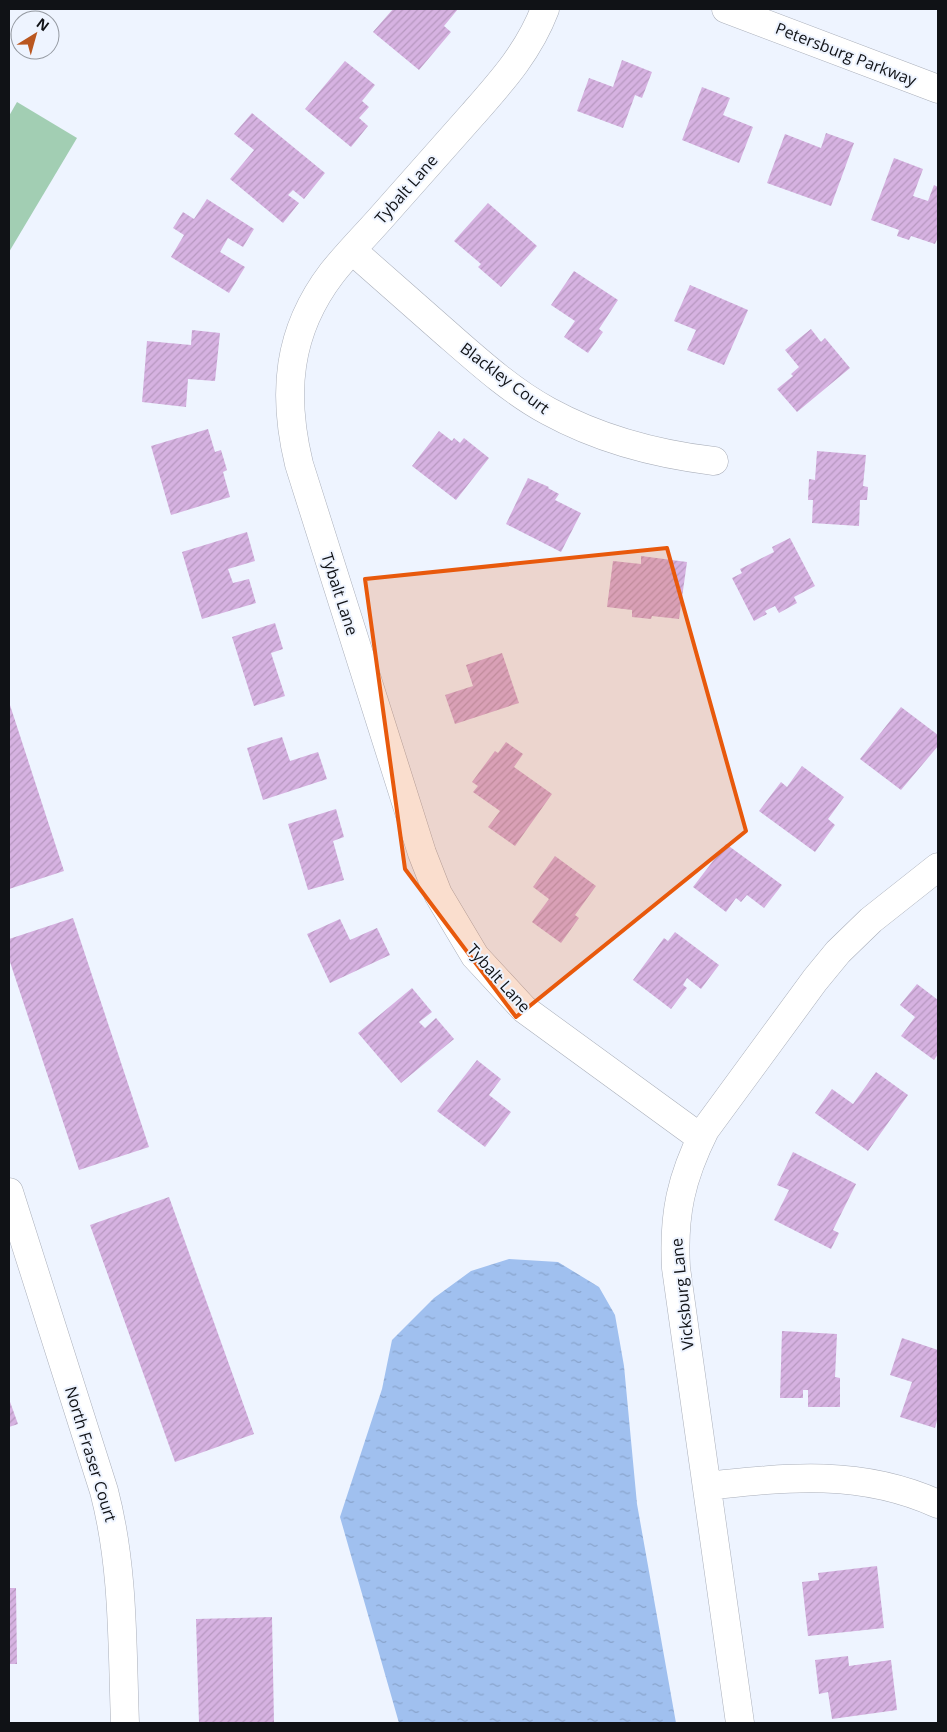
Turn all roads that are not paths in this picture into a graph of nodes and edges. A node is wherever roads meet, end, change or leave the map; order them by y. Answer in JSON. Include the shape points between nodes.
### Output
{"nodes":[{"id":1,"x":545,"y":9,"type":"edge"},
{"id":2,"x":726,"y":9,"type":"edge"},
{"id":3,"x":938,"y":89,"type":"edge"},
{"id":4,"x":353,"y":250,"type":"junction"},
{"id":5,"x":714,"y":461,"type":"dead end"},
{"id":6,"x":938,"y":868,"type":"edge"},
{"id":7,"x":701,"y":1138,"type":"junction"},
{"id":8,"x":9,"y":1192,"type":"edge"},
{"id":9,"x":19,"y":1263,"type":"edge"},
{"id":10,"x":708,"y":1486,"type":"junction"},
{"id":11,"x":938,"y":1504,"type":"edge"},
{"id":12,"x":125,"y":1723,"type":"edge"},
{"id":13,"x":740,"y":1723,"type":"edge"}],
"edges":[{"from":1,"to":4,"type":"street","name":"Tybalt Lane","via":[[508,75]]},
{"from":2,"to":3,"type":"street","name":"Petersburg Parkway"},
{"from":4,"to":5,"type":"street","name":"Blackley Court","via":[[476,359],[546,410],[586,429],[641,448],[670,456]]},
{"from":4,"to":7,"type":"street","name":"Tybalt Lane","via":[[316,297],[298,337],[290,379],[290,422],[299,464],[432,880],[475,956],[524,1009]]},
{"from":6,"to":7,"type":"street","name":"Vicksburg Lane","via":[[871,920],[838,952]]},
{"from":7,"to":10,"type":"street","name":"Vicksburg Lane","via":[[683,1182],[674,1232],[676,1268]]},
{"from":8,"to":9,"type":"street","name":"North Fraser Court"},
{"from":9,"to":12,"type":"street","name":"North Fraser Court","via":[[104,1491],[116,1540]]},
{"from":10,"to":11,"type":"street","via":[[822,1478],[887,1487]]},
{"from":10,"to":13,"type":"street","name":"Vicksburg Lane"}]}
